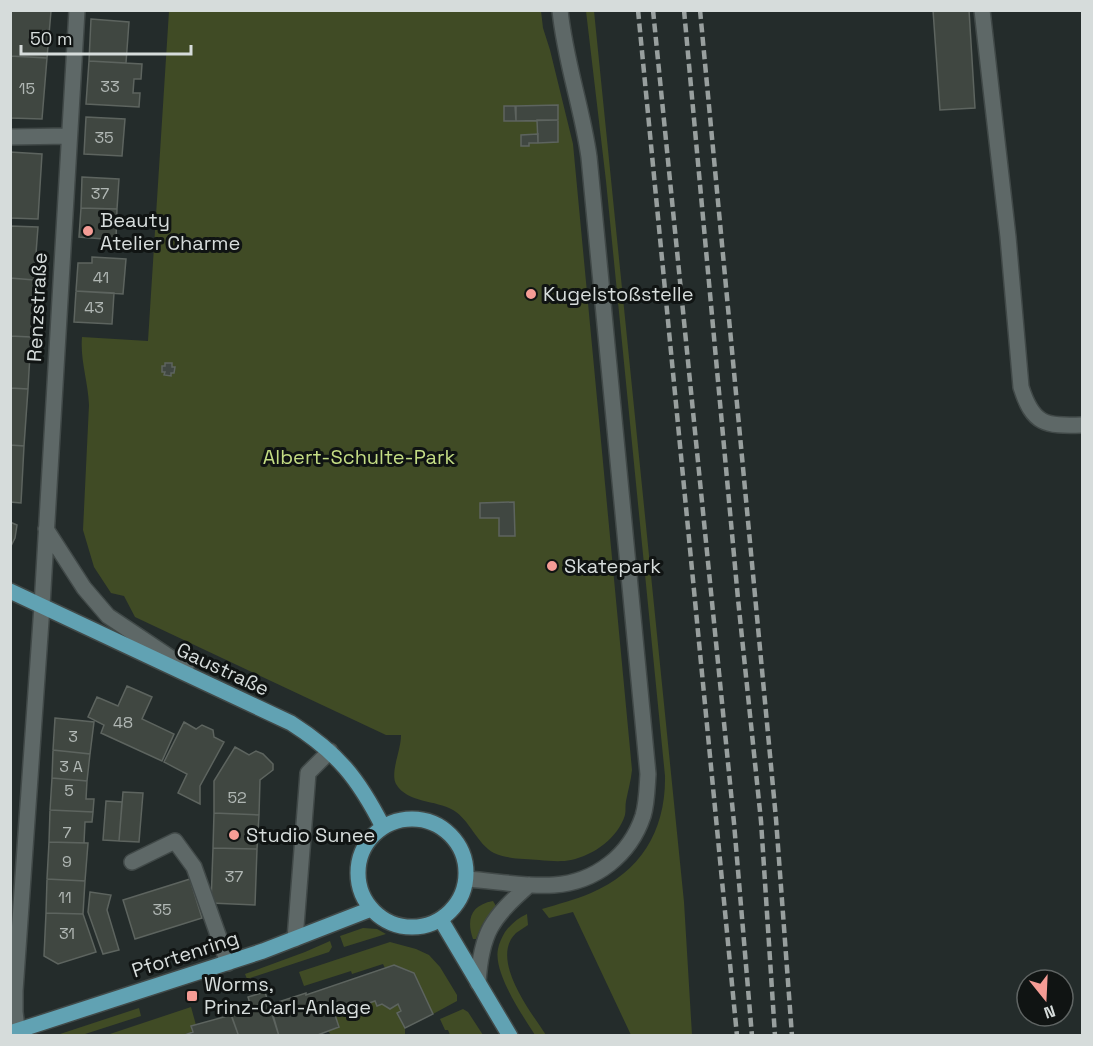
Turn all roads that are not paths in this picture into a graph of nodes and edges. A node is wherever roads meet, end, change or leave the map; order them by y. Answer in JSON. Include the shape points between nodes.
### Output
{"nodes":[{"id":1,"x":77,"y":10,"type":"edge"},
{"id":2,"x":560,"y":10,"type":"edge"},
{"id":3,"x":982,"y":10,"type":"edge"},
{"id":4,"x":68,"y":136,"type":"junction"},
{"id":5,"x":10,"y":137,"type":"edge"},
{"id":6,"x":1083,"y":425,"type":"edge"},
{"id":7,"x":46,"y":529,"type":"junction"},
{"id":8,"x":10,"y":591,"type":"edge"},
{"id":9,"x":42,"y":606,"type":"junction"},
{"id":10,"x":215,"y":688,"type":"junction"},
{"id":11,"x":330,"y":751,"type":"junction"},
{"id":12,"x":383,"y":827,"type":"junction"},
{"id":13,"x":132,"y":862,"type":"dead end"},
{"id":14,"x":467,"y":879,"type":"junction"},
{"id":15,"x":529,"y":885,"type":"junction"},
{"id":16,"x":371,"y":909,"type":"junction"},
{"id":17,"x":441,"y":920,"type":"junction"},
{"id":18,"x":295,"y":939,"type":"junction"},
{"id":19,"x":228,"y":963,"type":"junction"},
{"id":20,"x":478,"y":983,"type":"junction"},
{"id":21,"x":15,"y":1033,"type":"edge"},
{"id":22,"x":510,"y":1035,"type":"edge"}],
"edges":[{"from":1,"to":4,"type":"street","name":"Renzstraße"},
{"from":2,"to":15,"type":"street","via":[[589,157],[648,774],[640,823],[627,848],[613,862],[579,880]]},
{"from":3,"to":6,"type":"street","via":[[1021,387],[1028,407],[1041,421],[1056,426]]},
{"from":4,"to":5,"type":"street"},
{"from":4,"to":7,"type":"street","name":"Renzstraße"},
{"from":7,"to":9,"type":"street","name":"Renzstraße"},
{"from":7,"to":10,"type":"street","via":[[84,588],[108,616]]},
{"from":8,"to":9,"type":"main road","name":"Gaustraße"},
{"from":9,"to":10,"type":"main road","name":"Gaustraße"},
{"from":9,"to":21,"type":"street","name":"Renzstraße"},
{"from":10,"to":11,"type":"main road","name":"Gaustraße","via":[[291,723]]},
{"from":11,"to":12,"type":"main road","name":"Gaustraße","via":[[367,795]]},
{"from":11,"to":18,"type":"street","via":[[308,772]]},
{"from":12,"to":14,"type":"main road","via":[[399,820],[417,819],[449,832],[460,846]]},
{"from":12,"to":16,"type":"main road","via":[[371,837],[358,866],[358,881]]},
{"from":13,"to":19,"type":"street","via":[[176,841],[194,867]]},
{"from":14,"to":15,"type":"street"},
{"from":14,"to":17,"type":"main road","via":[[462,896]]},
{"from":15,"to":20,"type":"street","via":[[491,924],[483,943]]},
{"from":16,"to":17,"type":"main road","via":[[383,919],[404,926],[426,926]]},
{"from":16,"to":18,"type":"main road","name":"Pfortenring"},
{"from":17,"to":20,"type":"main road"},
{"from":18,"to":19,"type":"main road","name":"Pfortenring"},
{"from":19,"to":21,"type":"main road","name":"Pfortenring"},
{"from":20,"to":22,"type":"main road"}]}
